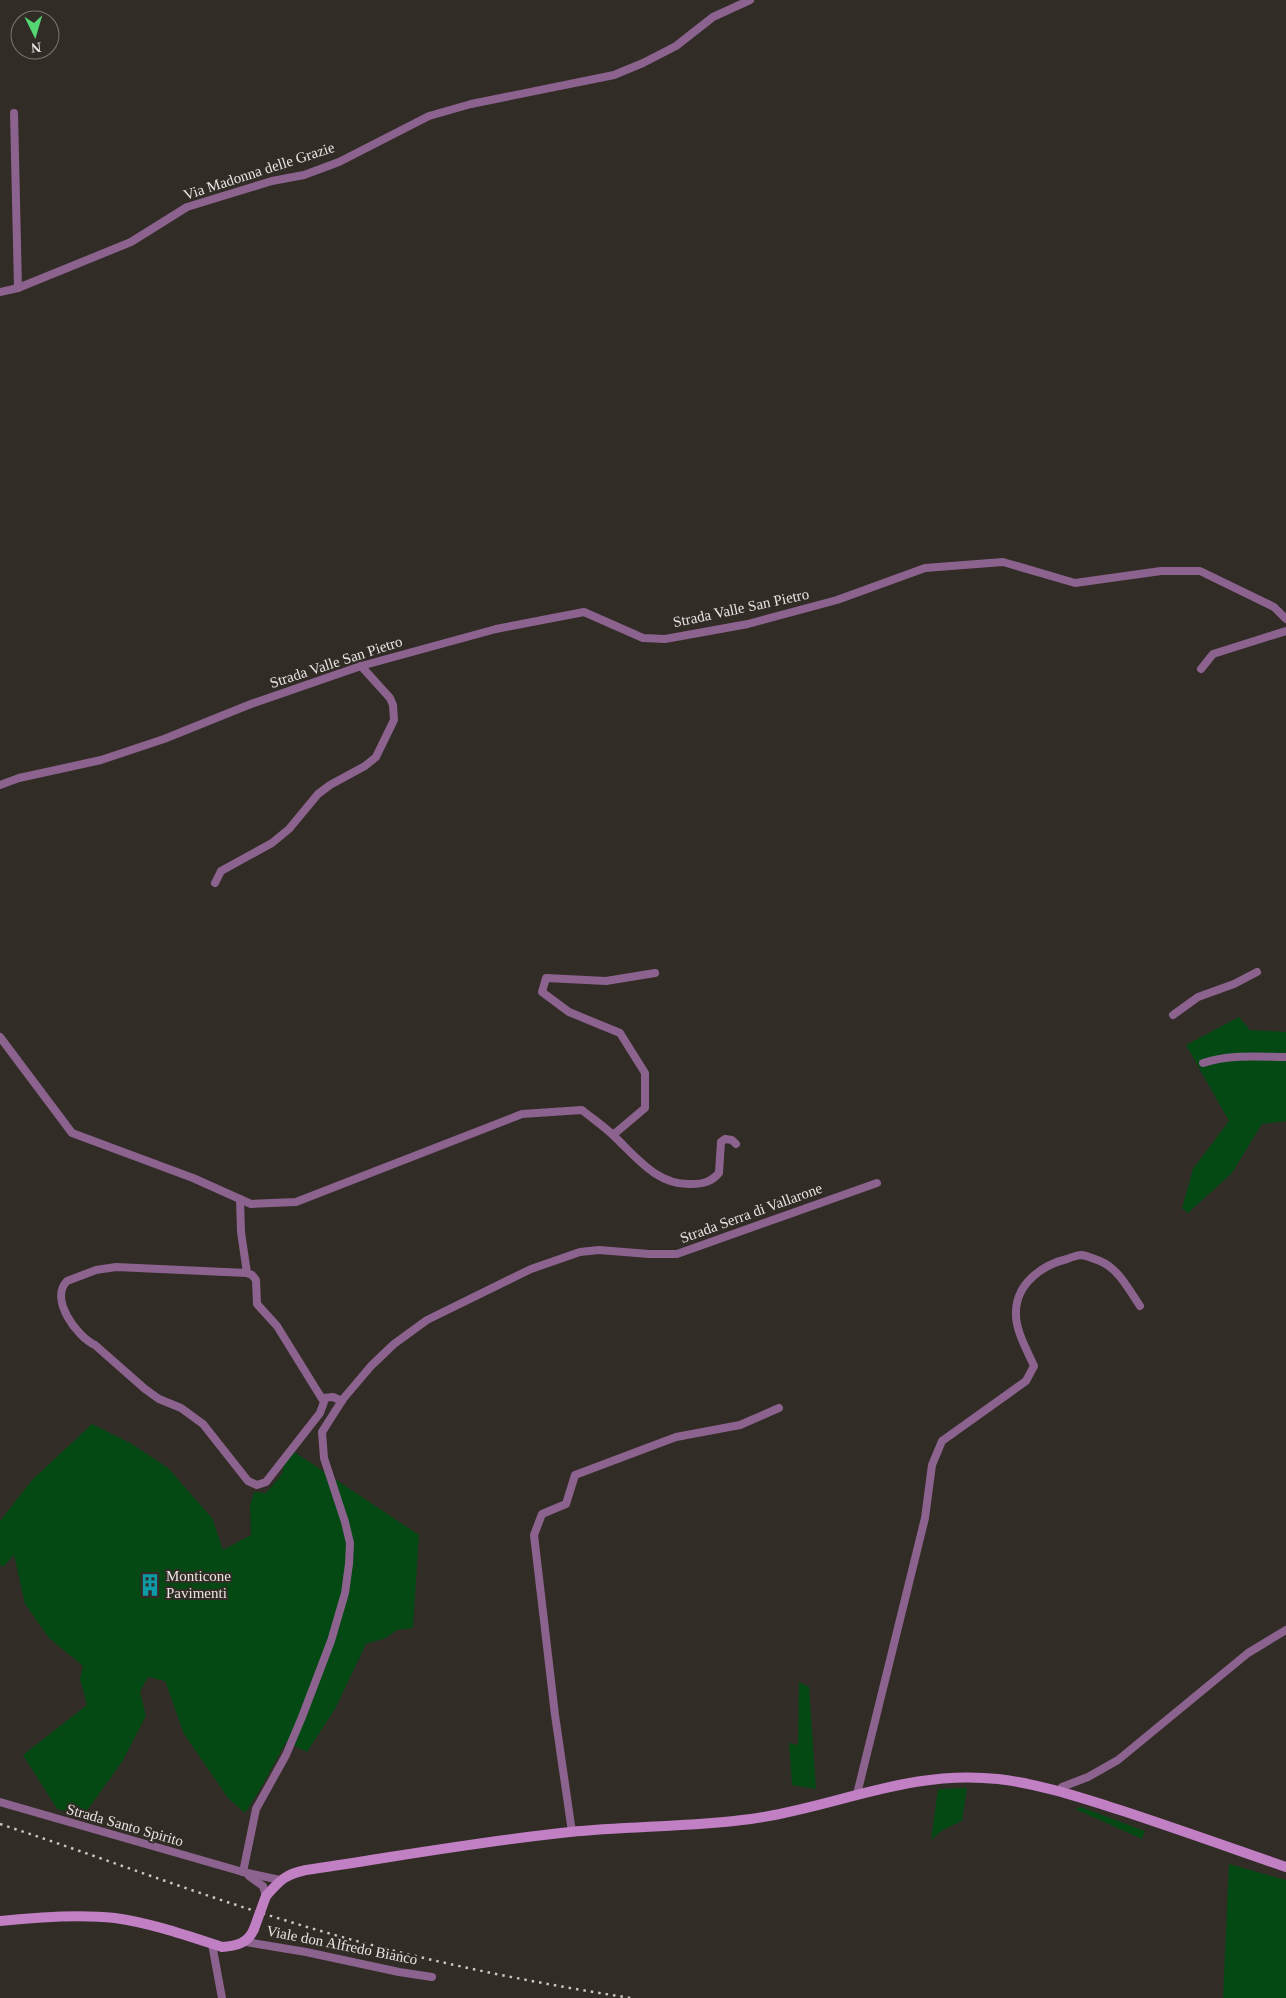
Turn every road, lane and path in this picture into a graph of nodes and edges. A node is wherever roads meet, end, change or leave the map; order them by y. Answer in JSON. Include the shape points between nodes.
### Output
{"nodes":[{"id":1,"x":750,"y":0,"type":"edge"},
{"id":2,"x":14,"y":113,"type":"dead end"},
{"id":3,"x":18,"y":288,"type":"junction"},
{"id":4,"x":0,"y":292,"type":"edge"},
{"id":5,"x":1286,"y":619,"type":"edge"},
{"id":6,"x":1286,"y":631,"type":"edge"},
{"id":7,"x":361,"y":666,"type":"junction"},
{"id":8,"x":1201,"y":669,"type":"dead end"},
{"id":9,"x":0,"y":785,"type":"edge"},
{"id":10,"x":215,"y":883,"type":"dead end"},
{"id":11,"x":1257,"y":972,"type":"dead end"},
{"id":12,"x":654,"y":973,"type":"dead end"},
{"id":13,"x":1173,"y":1015,"type":"dead end"},
{"id":14,"x":0,"y":1037,"type":"edge"},
{"id":15,"x":1286,"y":1057,"type":"edge"},
{"id":16,"x":1203,"y":1063,"type":"dead end"},
{"id":17,"x":613,"y":1135,"type":"junction"},
{"id":18,"x":736,"y":1144,"type":"dead end"},
{"id":19,"x":877,"y":1182,"type":"dead end"},
{"id":20,"x":240,"y":1199,"type":"junction"},
{"id":21,"x":248,"y":1273,"type":"junction"},
{"id":22,"x":1140,"y":1306,"type":"dead end"},
{"id":23,"x":323,"y":1398,"type":"junction"},
{"id":24,"x":342,"y":1401,"type":"junction"},
{"id":25,"x":779,"y":1408,"type":"dead end"},
{"id":26,"x":1286,"y":1630,"type":"edge"},
{"id":27,"x":1059,"y":1790,"type":"junction"},
{"id":28,"x":857,"y":1794,"type":"junction"},
{"id":29,"x":0,"y":1802,"type":"edge"},
{"id":30,"x":572,"y":1832,"type":"junction"},
{"id":31,"x":1286,"y":1867,"type":"edge"},
{"id":32,"x":243,"y":1872,"type":"junction"},
{"id":33,"x":282,"y":1878,"type":"junction"},
{"id":34,"x":266,"y":1896,"type":"junction"},
{"id":35,"x":0,"y":1921,"type":"edge"},
{"id":36,"x":246,"y":1942,"type":"junction"},
{"id":37,"x":212,"y":1944,"type":"junction"},
{"id":38,"x":432,"y":1977,"type":"dead end"},
{"id":39,"x":222,"y":1998,"type":"edge"}],
"edges":[{"from":1,"to":3,"type":"street","name":"Via Madonna delle Grazie","via":[[713,17],[676,46],[643,63],[614,74],[429,116],[338,162],[187,207],[131,242]]},
{"from":2,"to":3,"type":"street"},
{"from":3,"to":4,"type":"street","name":"Via Madonna delle Grazie"},
{"from":5,"to":7,"type":"street","name":"Strada Valle San Pietro","via":[[1274,607],[1200,571],[1161,571],[1075,583],[1003,562],[924,568],[819,605],[748,624],[665,638],[643,638],[584,612],[496,629]]},
{"from":6,"to":8,"type":"street","via":[[1212,654]]},
{"from":7,"to":9,"type":"street","name":"Strada Valle San Pietro","via":[[101,760]]},
{"from":7,"to":10,"type":"street","via":[[393,704],[394,720],[376,757],[330,785],[272,843],[221,871]]},
{"from":11,"to":13,"type":"street","via":[[1198,997]]},
{"from":12,"to":17,"type":"street","via":[[606,981],[546,978],[542,992],[569,1012],[620,1033],[645,1073],[645,1108]]},
{"from":14,"to":20,"type":"street","via":[[72,1133],[194,1178]]},
{"from":15,"to":16,"type":"street","via":[[1240,1056]]},
{"from":17,"to":18,"type":"street","via":[[652,1172],[682,1185],[713,1180],[720,1173],[721,1142],[725,1139]]},
{"from":17,"to":20,"type":"street","via":[[582,1110],[522,1114],[296,1202],[251,1204]]},
{"from":19,"to":24,"type":"street","name":"Strada Serra di Vallarone","via":[[677,1254],[600,1250],[568,1255],[532,1269],[426,1320],[371,1366]]},
{"from":20,"to":21,"type":"street","via":[[241,1232]]},
{"from":21,"to":23,"type":"street","via":[[256,1280],[257,1304],[277,1326]]},
{"from":21,"to":23,"type":"street","via":[[106,1268],[67,1281],[61,1290],[62,1302],[70,1321],[86,1341],[159,1399],[181,1408],[203,1424],[254,1485],[266,1482],[320,1412]]},
{"from":22,"to":28,"type":"street","via":[[1120,1275],[1102,1262],[1081,1255],[1058,1261],[1038,1272],[1018,1296],[1016,1313],[1019,1329],[1034,1366],[1026,1381],[942,1441],[932,1465],[925,1518]]},
{"from":23,"to":24,"type":"street","via":[[336,1397]]},
{"from":24,"to":32,"type":"street","name":"Strada Serra di Vallarone","via":[[322,1432],[322,1446],[350,1543],[345,1593],[302,1717],[286,1755],[256,1809]]},
{"from":25,"to":30,"type":"street","via":[[740,1425],[676,1437],[575,1475],[566,1504],[542,1514],[534,1534]]},
{"from":26,"to":27,"type":"street","via":[[1248,1653],[1118,1760]]},
{"from":27,"to":28,"type":"street","via":[[997,1779],[961,1777],[934,1778]]},
{"from":27,"to":31,"type":"street"},
{"from":28,"to":30,"type":"street","via":[[791,1812],[754,1818]]},
{"from":29,"to":32,"type":"street","name":"Strada Santo Spirito"},
{"from":30,"to":33,"type":"street","via":[[306,1870]]},
{"from":32,"to":33,"type":"street","name":"Strada Santo Spirito"},
{"from":32,"to":34,"type":"street","name":"Strada Santo Spirito","via":[[263,1886]]},
{"from":33,"to":34,"type":"street","name":"Viale don Alfredo Bianco"},
{"from":34,"to":36,"type":"street","name":"Viale don Alfredo Bianco","bridge":true},
{"from":35,"to":37,"type":"street","name":"Viale don Alfredo Bianco","via":[[57,1917],[116,1918]]},
{"from":36,"to":37,"type":"street","name":"Viale don Alfredo Bianco","via":[[234,1946]]},
{"from":36,"to":38,"type":"street","name":"Viale don Alfredo Bianco"},
{"from":37,"to":39,"type":"street"}]}
